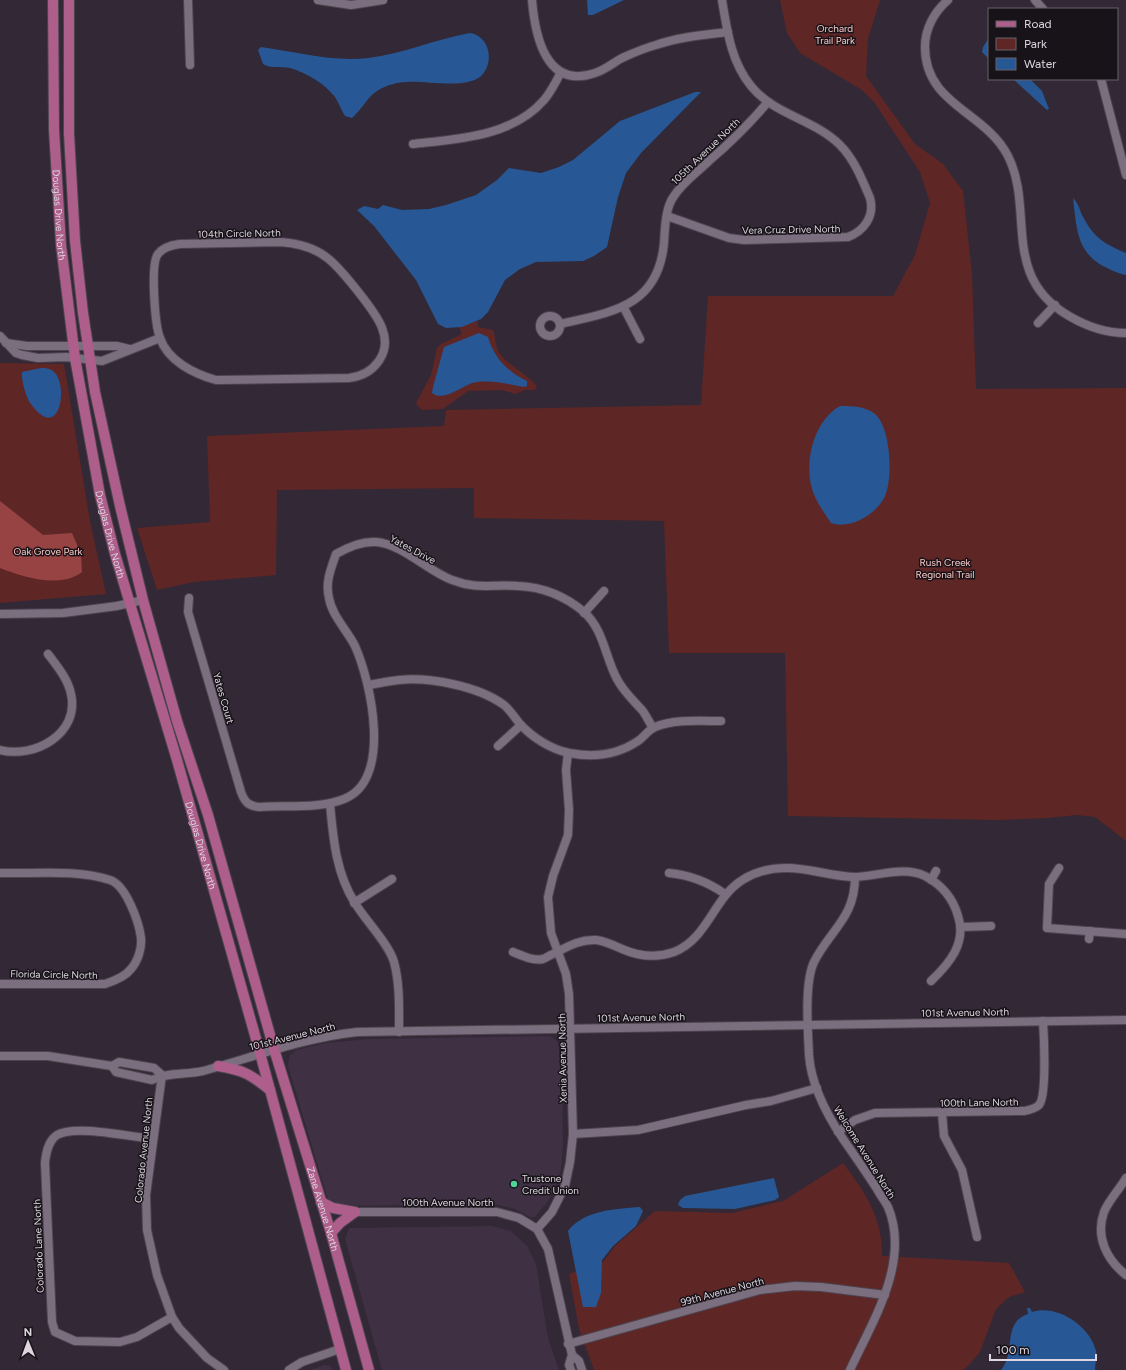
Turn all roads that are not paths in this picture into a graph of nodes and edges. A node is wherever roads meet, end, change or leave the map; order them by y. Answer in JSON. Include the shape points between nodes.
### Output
{"nodes":[{"id":1,"x":53,"y":0,"type":"edge"},
{"id":2,"x":69,"y":0,"type":"edge"},
{"id":3,"x":188,"y":0,"type":"edge"},
{"id":4,"x":318,"y":0,"type":"edge"},
{"id":5,"x":383,"y":0,"type":"edge"},
{"id":6,"x":532,"y":0,"type":"edge"},
{"id":7,"x":722,"y":0,"type":"edge"},
{"id":8,"x":948,"y":0,"type":"edge"},
{"id":9,"x":1035,"y":0,"type":"edge"},
{"id":10,"x":370,"y":1,"type":"edge"},
{"id":11,"x":1043,"y":8,"type":"edge"},
{"id":12,"x":728,"y":32,"type":"junction"},
{"id":13,"x":190,"y":65,"type":"dead end"},
{"id":14,"x":561,"y":72,"type":"junction"},
{"id":15,"x":1101,"y":80,"type":"edge"},
{"id":16,"x":768,"y":102,"type":"junction"},
{"id":17,"x":413,"y":144,"type":"dead end"},
{"id":18,"x":1126,"y":175,"type":"edge"},
{"id":19,"x":667,"y":216,"type":"junction"},
{"id":20,"x":1055,"y":305,"type":"junction"},
{"id":21,"x":624,"y":308,"type":"junction"},
{"id":22,"x":1038,"y":323,"type":"dead end"},
{"id":23,"x":560,"y":324,"type":"dead end"},
{"id":24,"x":1126,"y":333,"type":"edge"},
{"id":25,"x":0,"y":336,"type":"edge"},
{"id":26,"x":160,"y":338,"type":"junction"},
{"id":27,"x":640,"y":339,"type":"dead end"},
{"id":28,"x":6,"y":343,"type":"junction"},
{"id":29,"x":88,"y":345,"type":"junction"},
{"id":30,"x":73,"y":346,"type":"junction"},
{"id":31,"x":129,"y":349,"type":"junction"},
{"id":32,"x":75,"y":358,"type":"junction"},
{"id":33,"x":90,"y":360,"type":"junction"},
{"id":34,"x":604,"y":591,"type":"dead end"},
{"id":35,"x":189,"y":598,"type":"dead end"},
{"id":36,"x":143,"y":600,"type":"junction"},
{"id":37,"x":130,"y":603,"type":"junction"},
{"id":38,"x":584,"y":613,"type":"junction"},
{"id":39,"x":0,"y":614,"type":"edge"},
{"id":40,"x":48,"y":654,"type":"dead end"},
{"id":41,"x":369,"y":685,"type":"junction"},
{"id":42,"x":721,"y":721,"type":"dead end"},
{"id":43,"x":521,"y":725,"type":"junction"},
{"id":44,"x":653,"y":728,"type":"junction"},
{"id":45,"x":498,"y":746,"type":"dead end"},
{"id":46,"x":0,"y":750,"type":"edge"},
{"id":47,"x":568,"y":753,"type":"junction"},
{"id":48,"x":247,"y":803,"type":"joint"},
{"id":49,"x":330,"y":804,"type":"junction"},
{"id":50,"x":1059,"y":868,"type":"dead end"},
{"id":51,"x":936,"y":871,"type":"dead end"},
{"id":52,"x":0,"y":873,"type":"edge"},
{"id":53,"x":669,"y":873,"type":"dead end"},
{"id":54,"x":855,"y":877,"type":"junction"},
{"id":55,"x":392,"y":879,"type":"dead end"},
{"id":56,"x":931,"y":880,"type":"junction"},
{"id":57,"x":725,"y":894,"type":"junction"},
{"id":58,"x":354,"y":902,"type":"junction"},
{"id":59,"x":991,"y":926,"type":"dead end"},
{"id":60,"x":962,"y":927,"type":"junction"},
{"id":61,"x":1126,"y":934,"type":"edge"},
{"id":62,"x":559,"y":951,"type":"junction"},
{"id":63,"x":514,"y":952,"type":"dead end"},
{"id":64,"x":931,"y":981,"type":"dead end"},
{"id":65,"x":0,"y":984,"type":"edge"},
{"id":66,"x":1126,"y":1020,"type":"edge"},
{"id":67,"x":1043,"y":1021,"type":"junction"},
{"id":68,"x":809,"y":1025,"type":"junction"},
{"id":69,"x":572,"y":1028,"type":"junction"},
{"id":70,"x":399,"y":1032,"type":"junction"},
{"id":71,"x":274,"y":1049,"type":"junction"},
{"id":72,"x":260,"y":1053,"type":"junction"},
{"id":73,"x":0,"y":1056,"type":"edge"},
{"id":74,"x":218,"y":1066,"type":"junction"},
{"id":75,"x":162,"y":1075,"type":"junction"},
{"id":76,"x":816,"y":1088,"type":"junction"},
{"id":77,"x":270,"y":1090,"type":"junction"},
{"id":78,"x":942,"y":1113,"type":"junction"},
{"id":79,"x":838,"y":1132,"type":"junction"},
{"id":80,"x":573,"y":1134,"type":"junction"},
{"id":81,"x":153,"y":1140,"type":"junction"},
{"id":82,"x":1126,"y":1178,"type":"edge"},
{"id":83,"x":321,"y":1202,"type":"junction"},
{"id":84,"x":355,"y":1212,"type":"junction"},
{"id":85,"x":537,"y":1229,"type":"junction"},
{"id":86,"x":331,"y":1234,"type":"junction"},
{"id":87,"x":977,"y":1238,"type":"dead end"},
{"id":88,"x":1126,"y":1275,"type":"edge"},
{"id":89,"x":885,"y":1295,"type":"junction"},
{"id":90,"x":172,"y":1317,"type":"junction"},
{"id":91,"x":568,"y":1344,"type":"junction"},
{"id":92,"x":340,"y":1349,"type":"junction"},
{"id":93,"x":572,"y":1355,"type":"junction"},
{"id":94,"x":224,"y":1370,"type":"edge"},
{"id":95,"x":289,"y":1370,"type":"edge"},
{"id":96,"x":346,"y":1370,"type":"edge"},
{"id":97,"x":370,"y":1370,"type":"edge"},
{"id":98,"x":571,"y":1370,"type":"edge"},
{"id":99,"x":582,"y":1370,"type":"edge"},
{"id":100,"x":850,"y":1370,"type":"edge"}],
"edges":[{"from":1,"to":30,"type":"main road","name":"Douglas Drive North","via":[[57,204]]},
{"from":2,"to":29,"type":"main road","name":"Douglas Drive North","via":[[70,174],[75,242]]},
{"from":3,"to":13,"type":"street"},
{"from":4,"to":10,"type":"street","via":[[351,5]]},
{"from":5,"to":10,"type":"street"},
{"from":6,"to":14,"type":"street","via":[[540,47],[550,63]]},
{"from":7,"to":12,"type":"street","name":"Vera Cruz Drive North"},
{"from":8,"to":20,"type":"street","via":[[935,15],[927,33],[927,67],[942,93],[987,128],[1008,156],[1017,184],[1021,240],[1025,258],[1035,281]]},
{"from":9,"to":11,"type":"street"},
{"from":12,"to":14,"type":"street","via":[[694,36],[656,45],[624,57],[596,73],[574,75]]},
{"from":12,"to":16,"type":"street","name":"Vera Cruz Drive North","via":[[734,56],[744,76]]},
{"from":14,"to":17,"type":"street","via":[[544,100],[516,121],[482,134]]},
{"from":15,"to":18,"type":"street"},
{"from":16,"to":19,"type":"street","name":"105th Avenue North","via":[[735,138],[678,191],[670,202]]},
{"from":16,"to":19,"type":"street","name":"Vera Cruz Drive North","via":[[828,135],[845,150],[854,163],[871,203],[870,215],[864,226],[854,235],[840,238],[744,240],[729,238]]},
{"from":19,"to":21,"type":"street","name":"105th Avenue North","via":[[658,270],[649,286]]},
{"from":20,"to":22,"type":"street"},
{"from":20,"to":24,"type":"street","via":[[1066,314],[1090,326]]},
{"from":21,"to":23,"type":"street","name":"105th Avenue North"},
{"from":21,"to":27,"type":"street"},
{"from":25,"to":28,"type":"street"},
{"from":26,"to":26,"type":"street","name":"104th Circle North","via":[[179,363],[199,376],[216,380],[357,377],[369,372],[379,362],[385,343],[383,328],[337,266],[312,249],[290,242],[180,244],[166,247],[159,252],[155,258],[153,271]]},
{"from":26,"to":31,"type":"street"},
{"from":28,"to":30,"type":"street","via":[[27,346]]},
{"from":28,"to":32,"type":"street","via":[[16,353],[30,357]]},
{"from":29,"to":30,"type":"street"},
{"from":29,"to":31,"type":"street"},
{"from":29,"to":33,"type":"main road","name":"Douglas Drive North"},
{"from":30,"to":32,"type":"main road","name":"Douglas Drive North"},
{"from":31,"to":33,"type":"street","via":[[102,361]]},
{"from":32,"to":33,"type":"street"},
{"from":32,"to":37,"type":"main road","name":"Douglas Drive North","via":[[100,495]]},
{"from":33,"to":36,"type":"main road","name":"Douglas Drive North","via":[[120,506]]},
{"from":34,"to":38,"type":"street"},
{"from":35,"to":48,"type":"street","name":"Yates Court","via":[[188,612],[241,792]]},
{"from":36,"to":37,"type":"street"},
{"from":36,"to":71,"type":"main road","name":"Douglas Drive North","via":[[177,721],[208,815]]},
{"from":37,"to":39,"type":"street","via":[[63,613]]},
{"from":37,"to":72,"type":"main road","name":"Douglas Drive North","via":[[183,779]]},
{"from":38,"to":41,"type":"street","name":"Yates Drive","via":[[562,597],[537,587],[488,587],[452,580],[392,546],[377,542],[346,549],[336,554],[327,579],[329,600],[354,644]]},
{"from":38,"to":44,"type":"street","name":"Yates Drive","via":[[598,630],[617,679],[629,697],[643,711]]},
{"from":40,"to":46,"type":"street","via":[[66,680],[71,694],[70,718],[53,740],[40,748],[11,753]]},
{"from":41,"to":43,"type":"street","via":[[400,680],[458,686],[485,694],[505,706]]},
{"from":41,"to":49,"type":"street","name":"Yates Drive","via":[[374,756],[371,769],[356,792],[346,799]]},
{"from":42,"to":44,"type":"street","via":[[674,723]]},
{"from":43,"to":45,"type":"street"},
{"from":43,"to":47,"type":"street","via":[[549,746]]},
{"from":44,"to":47,"type":"street","via":[[625,749],[607,755]]},
{"from":47,"to":62,"type":"street","name":"Xenia Avenue North","via":[[568,835],[548,897],[551,933]]},
{"from":48,"to":49,"type":"street","name":"Yates Drive","via":[[260,808]]},
{"from":49,"to":58,"type":"street","via":[[333,835],[342,878]]},
{"from":50,"to":61,"type":"street","via":[[1049,884],[1047,928],[1089,935]]},
{"from":51,"to":56,"type":"street"},
{"from":52,"to":65,"type":"street","name":"Florida Circle North","via":[[86,874],[112,880],[131,904],[141,938],[140,954],[132,969],[120,978],[105,984]]},
{"from":53,"to":57,"type":"street","via":[[682,874],[710,884]]},
{"from":54,"to":56,"type":"street","via":[[904,872],[916,873]]},
{"from":54,"to":57,"type":"street","via":[[788,868],[765,870],[744,879]]},
{"from":54,"to":68,"type":"street","name":"Welcome Avenue North","via":[[855,890],[846,916],[814,964],[808,984]]},
{"from":55,"to":58,"type":"street"},
{"from":56,"to":60,"type":"street","via":[[941,886],[954,904]]},
{"from":57,"to":62,"type":"street","via":[[700,934],[691,943],[674,952],[654,956],[640,955],[597,940],[581,941]]},
{"from":58,"to":70,"type":"street","via":[[394,960],[399,991]]},
{"from":59,"to":60,"type":"street"},
{"from":60,"to":64,"type":"street","via":[[958,946],[950,960]]},
{"from":62,"to":63,"type":"street","via":[[543,959],[531,959]]},
{"from":62,"to":69,"type":"street","name":"Xenia Avenue North","via":[[566,974]]},
{"from":66,"to":67,"type":"street","name":"101st Avenue North"},
{"from":67,"to":68,"type":"street","name":"101st Avenue North"},
{"from":67,"to":78,"type":"street","name":"100th Lane North","via":[[1042,1097],[1038,1106],[1024,1111]]},
{"from":68,"to":69,"type":"street","name":"101st Avenue North"},
{"from":68,"to":76,"type":"street","name":"Welcome Avenue North","via":[[809,1057]]},
{"from":69,"to":70,"type":"street","name":"101st Avenue North"},
{"from":69,"to":80,"type":"street","name":"Xenia Avenue North"},
{"from":70,"to":71,"type":"street","name":"101st Avenue North","via":[[357,1032],[325,1036]]},
{"from":71,"to":72,"type":"street","name":"101st Avenue North"},
{"from":71,"to":83,"type":"main road","name":"Zane Avenue North"},
{"from":72,"to":74,"type":"street","name":"101st Avenue North"},
{"from":72,"to":77,"type":"main road","name":"Zane Avenue North"},
{"from":73,"to":75,"type":"street","name":"101st Avenue North","via":[[48,1056],[112,1066],[116,1072],[152,1080]]},
{"from":74,"to":75,"type":"street","name":"101st Avenue North","via":[[184,1074]]},
{"from":74,"to":77,"type":"main road","via":[[250,1074]]},
{"from":75,"to":81,"type":"street","name":"Colorado Avenue North"},
{"from":76,"to":79,"type":"street","name":"Welcome Avenue North"},
{"from":76,"to":80,"type":"street","via":[[771,1101],[633,1131]]},
{"from":77,"to":92,"type":"main road","name":"Zane Avenue North"},
{"from":78,"to":79,"type":"street","name":"100th Lane North","via":[[868,1114]]},
{"from":78,"to":87,"type":"street","via":[[944,1136],[962,1170]]},
{"from":79,"to":89,"type":"street","name":"Welcome Avenue North","via":[[888,1207],[894,1234],[894,1262]]},
{"from":80,"to":85,"type":"street","name":"Xenia Avenue North","via":[[566,1186],[552,1212]]},
{"from":81,"to":90,"type":"street","name":"Colorado Avenue North","via":[[146,1195],[147,1230],[157,1275]]},
{"from":81,"to":90,"type":"street","name":"Colorado Lane North","via":[[78,1130],[58,1135],[50,1144],[45,1163],[52,1322],[55,1332],[75,1341],[120,1342],[137,1337]]},
{"from":82,"to":88,"type":"street","via":[[1104,1212],[1101,1230],[1109,1258]]},
{"from":83,"to":84,"type":"main road","via":[[333,1208]]},
{"from":83,"to":86,"type":"main road","name":"Zane Avenue North"},
{"from":84,"to":85,"type":"street","name":"100th Avenue North","via":[[496,1212],[519,1218]]},
{"from":84,"to":86,"type":"main road","via":[[340,1222]]},
{"from":85,"to":91,"type":"street","via":[[548,1249]]},
{"from":86,"to":97,"type":"main road","name":"Zane Avenue North"},
{"from":89,"to":91,"type":"street","name":"99th Avenue North","via":[[821,1287],[795,1286],[760,1290]]},
{"from":89,"to":100,"type":"street","name":"Welcome Avenue North"},
{"from":90,"to":94,"type":"street","name":"Colorado Avenue North","via":[[207,1358]]},
{"from":91,"to":93,"type":"street"},
{"from":92,"to":95,"type":"street","via":[[302,1362]]},
{"from":92,"to":96,"type":"main road","name":"Zane Avenue North"},
{"from":93,"to":98,"type":"street","via":[[569,1365]]},
{"from":93,"to":99,"type":"street","via":[[579,1361]]}]}
